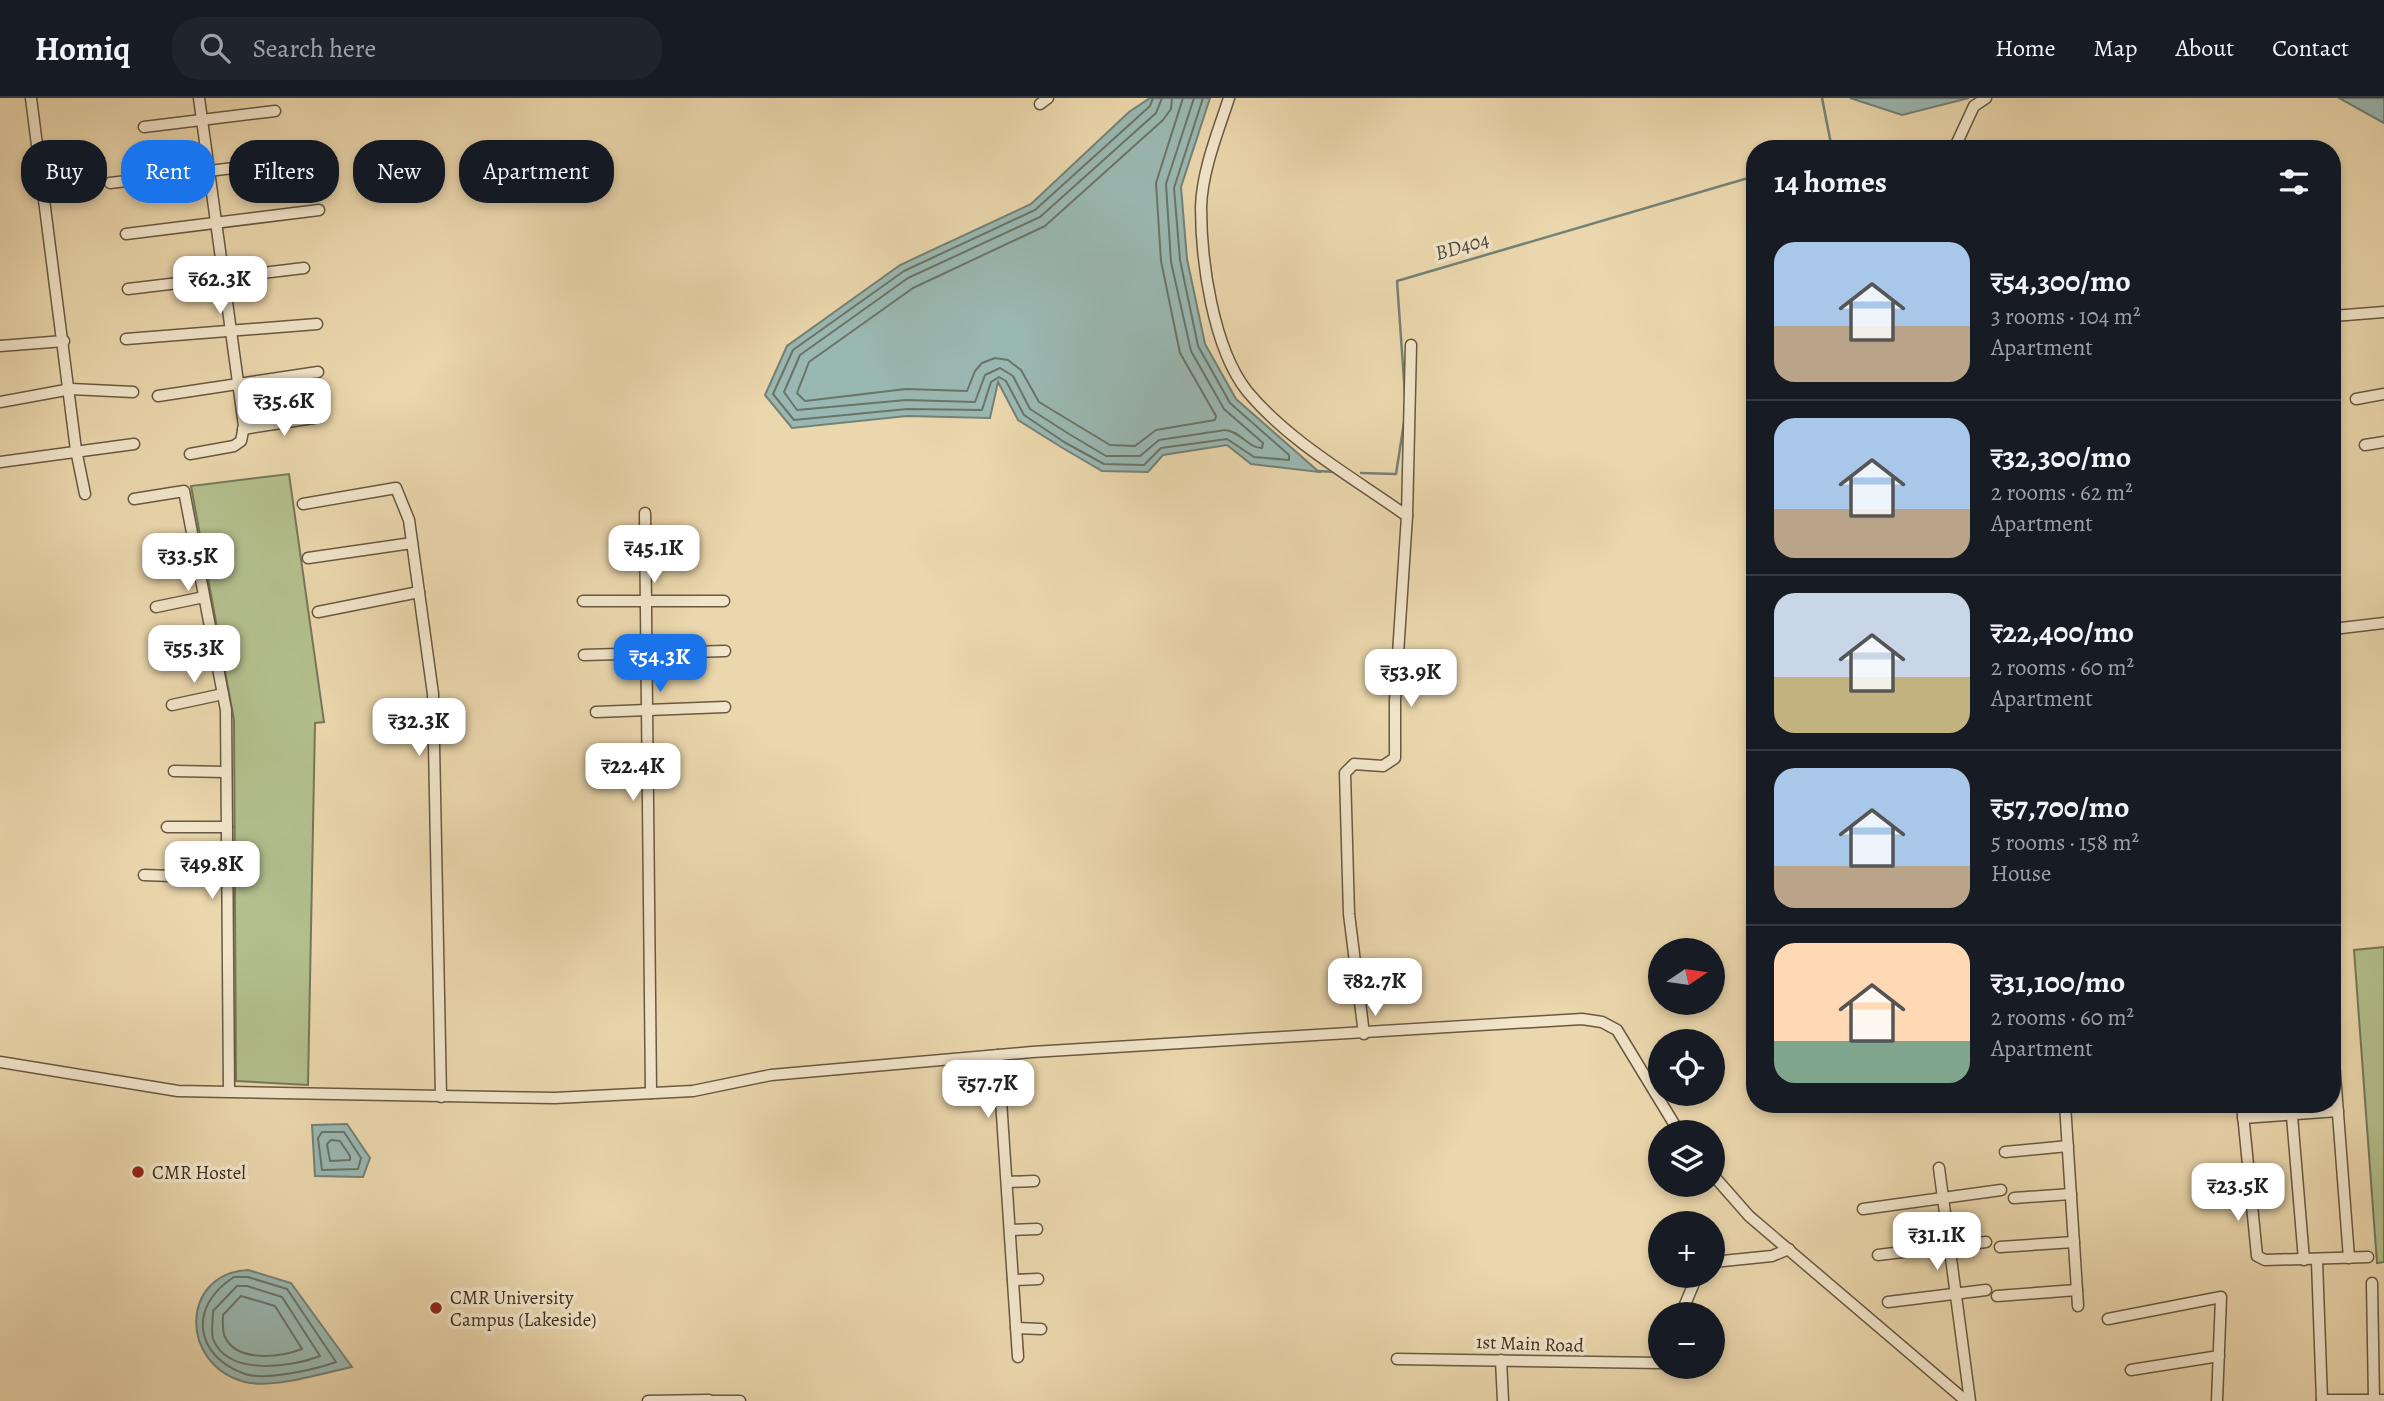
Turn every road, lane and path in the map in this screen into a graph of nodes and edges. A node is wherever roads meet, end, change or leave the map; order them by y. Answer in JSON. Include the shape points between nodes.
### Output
{"nodes":[{"id":1,"x":31,"y":98,"type":"edge"},
{"id":2,"x":199,"y":98,"type":"edge"},
{"id":3,"x":1229,"y":98,"type":"edge"},
{"id":4,"x":1986,"y":98,"type":"edge"},
{"id":5,"x":275,"y":111,"type":"dead end"},
{"id":6,"x":202,"y":121,"type":"junction"},
{"id":7,"x":144,"y":127,"type":"dead end"},
{"id":8,"x":204,"y":140,"type":"edge"},
{"id":9,"x":1958,"y":140,"type":"edge"},
{"id":10,"x":121,"y":182,"type":"edge"},
{"id":11,"x":110,"y":183,"type":"dead end"},
{"id":12,"x":212,"y":203,"type":"edge"},
{"id":13,"x":318,"y":210,"type":"dead end"},
{"id":14,"x":215,"y":223,"type":"junction"},
{"id":15,"x":126,"y":234,"type":"dead end"},
{"id":16,"x":304,"y":268,"type":"dead end"},
{"id":17,"x":222,"y":278,"type":"junction"},
{"id":18,"x":128,"y":289,"type":"dead end"},
{"id":19,"x":2384,"y":312,"type":"edge"},
{"id":20,"x":2341,"y":315,"type":"edge"},
{"id":21,"x":317,"y":324,"type":"dead end"},
{"id":22,"x":231,"y":331,"type":"junction"},
{"id":23,"x":126,"y":339,"type":"dead end"},
{"id":24,"x":64,"y":341,"type":"junction"},
{"id":25,"x":1411,"y":345,"type":"dead end"},
{"id":26,"x":0,"y":346,"type":"edge"},
{"id":27,"x":318,"y":372,"type":"dead end"},
{"id":28,"x":239,"y":384,"type":"junction"},
{"id":29,"x":71,"y":389,"type":"junction"},
{"id":30,"x":133,"y":391,"type":"dead end"},
{"id":31,"x":2384,"y":394,"type":"edge"},
{"id":32,"x":158,"y":396,"type":"dead end"},
{"id":33,"x":2356,"y":399,"type":"dead end"},
{"id":34,"x":0,"y":402,"type":"edge"},
{"id":35,"x":320,"y":417,"type":"dead end"},
{"id":36,"x":243,"y":429,"type":"junction"},
{"id":37,"x":2384,"y":442,"type":"edge"},
{"id":38,"x":134,"y":444,"type":"dead end"},
{"id":39,"x":2365,"y":445,"type":"dead end"},
{"id":40,"x":76,"y":450,"type":"junction"},
{"id":41,"x":190,"y":454,"type":"dead end"},
{"id":42,"x":0,"y":462,"type":"edge"},
{"id":43,"x":85,"y":494,"type":"dead end"},
{"id":44,"x":134,"y":499,"type":"dead end"},
{"id":45,"x":303,"y":504,"type":"dead end"},
{"id":46,"x":645,"y":513,"type":"dead end"},
{"id":47,"x":1407,"y":516,"type":"junction"},
{"id":48,"x":412,"y":542,"type":"junction"},
{"id":49,"x":194,"y":543,"type":"junction"},
{"id":50,"x":149,"y":551,"type":"dead end"},
{"id":51,"x":308,"y":558,"type":"dead end"},
{"id":52,"x":419,"y":592,"type":"junction"},
{"id":53,"x":204,"y":597,"type":"junction"},
{"id":54,"x":583,"y":601,"type":"dead end"},
{"id":55,"x":646,"y":601,"type":"junction"},
{"id":56,"x":724,"y":601,"type":"dead end"},
{"id":57,"x":156,"y":607,"type":"dead end"},
{"id":58,"x":318,"y":612,"type":"dead end"},
{"id":59,"x":2384,"y":623,"type":"edge"},
{"id":60,"x":2341,"y":628,"type":"edge"},
{"id":61,"x":214,"y":648,"type":"junction"},
{"id":62,"x":725,"y":651,"type":"dead end"},
{"id":63,"x":646,"y":653,"type":"junction"},
{"id":64,"x":584,"y":655,"type":"dead end"},
{"id":65,"x":158,"y":657,"type":"dead end"},
{"id":66,"x":223,"y":694,"type":"junction"},
{"id":67,"x":172,"y":705,"type":"dead end"},
{"id":68,"x":725,"y":707,"type":"dead end"},
{"id":69,"x":647,"y":710,"type":"junction"},
{"id":70,"x":596,"y":712,"type":"dead end"},
{"id":71,"x":174,"y":771,"type":"dead end"},
{"id":72,"x":226,"y":772,"type":"junction"},
{"id":73,"x":167,"y":827,"type":"dead end"},
{"id":74,"x":227,"y":827,"type":"junction"},
{"id":75,"x":144,"y":875,"type":"dead end"},
{"id":76,"x":227,"y":878,"type":"junction"},
{"id":77,"x":1364,"y":1034,"type":"junction"},
{"id":78,"x":998,"y":1055,"type":"junction"},
{"id":79,"x":0,"y":1062,"type":"edge"},
{"id":80,"x":229,"y":1091,"type":"junction"},
{"id":81,"x":651,"y":1093,"type":"junction"},
{"id":82,"x":441,"y":1097,"type":"junction"},
{"id":83,"x":2065,"y":1113,"type":"edge"},
{"id":84,"x":2243,"y":1113,"type":"edge"},
{"id":85,"x":2270,"y":1113,"type":"edge"},
{"id":86,"x":2291,"y":1113,"type":"edge"},
{"id":87,"x":2338,"y":1113,"type":"edge"},
{"id":88,"x":2243,"y":1118,"type":"junction"},
{"id":89,"x":1672,"y":1120,"type":"edge"},
{"id":90,"x":2067,"y":1146,"type":"junction"},
{"id":91,"x":2005,"y":1152,"type":"dead end"},
{"id":92,"x":1939,"y":1168,"type":"dead end"},
{"id":93,"x":1034,"y":1181,"type":"dead end"},
{"id":94,"x":1008,"y":1182,"type":"junction"},
{"id":95,"x":1725,"y":1189,"type":"edge"},
{"id":96,"x":2001,"y":1190,"type":"dead end"},
{"id":97,"x":2071,"y":1194,"type":"junction"},
{"id":98,"x":1943,"y":1198,"type":"junction"},
{"id":99,"x":2014,"y":1198,"type":"dead end"},
{"id":100,"x":1863,"y":1209,"type":"dead end"},
{"id":101,"x":1038,"y":1228,"type":"dead end"},
{"id":102,"x":1011,"y":1230,"type":"junction"},
{"id":103,"x":1986,"y":1242,"type":"dead end"},
{"id":104,"x":2074,"y":1242,"type":"junction"},
{"id":105,"x":1949,"y":1247,"type":"junction"},
{"id":106,"x":2000,"y":1247,"type":"dead end"},
{"id":107,"x":1789,"y":1250,"type":"junction"},
{"id":108,"x":1878,"y":1255,"type":"dead end"},
{"id":109,"x":2368,"y":1257,"type":"dead end"},
{"id":110,"x":2349,"y":1258,"type":"junction"},
{"id":111,"x":1725,"y":1261,"type":"edge"},
{"id":112,"x":2304,"y":1261,"type":"junction"},
{"id":113,"x":2317,"y":1261,"type":"junction"},
{"id":114,"x":1038,"y":1279,"type":"dead end"},
{"id":115,"x":1013,"y":1280,"type":"junction"},
{"id":116,"x":2372,"y":1283,"type":"dead end"},
{"id":117,"x":1986,"y":1290,"type":"dead end"},
{"id":118,"x":2077,"y":1290,"type":"junction"},
{"id":119,"x":1955,"y":1294,"type":"junction"},
{"id":120,"x":1997,"y":1296,"type":"dead end"},
{"id":121,"x":1888,"y":1302,"type":"dead end"},
{"id":122,"x":2078,"y":1306,"type":"dead end"},
{"id":123,"x":2108,"y":1319,"type":"dead end"},
{"id":124,"x":1016,"y":1328,"type":"junction"},
{"id":125,"x":1041,"y":1329,"type":"dead end"},
{"id":126,"x":2219,"y":1356,"type":"junction"},
{"id":127,"x":1018,"y":1357,"type":"dead end"},
{"id":128,"x":1397,"y":1359,"type":"dead end"},
{"id":129,"x":1502,"y":1360,"type":"junction"},
{"id":130,"x":1648,"y":1363,"type":"edge"},
{"id":131,"x":2131,"y":1370,"type":"dead end"},
{"id":132,"x":2374,"y":1400,"type":"edge"},
{"id":133,"x":2384,"y":1400,"type":"edge"},
{"id":134,"x":648,"y":1401,"type":"edge"},
{"id":135,"x":709,"y":1401,"type":"edge"},
{"id":136,"x":740,"y":1401,"type":"edge"},
{"id":137,"x":1503,"y":1401,"type":"edge"},
{"id":138,"x":1968,"y":1401,"type":"edge"},
{"id":139,"x":2217,"y":1401,"type":"edge"},
{"id":140,"x":2322,"y":1401,"type":"edge"}],
"edges":[{"from":1,"to":24,"type":"street"},
{"from":2,"to":6,"type":"street"},
{"from":3,"to":47,"type":"street","via":[[1201,205],[1209,286],[1225,353],[1247,391],[1283,426]]},
{"from":4,"to":9,"type":"street","via":[[1974,106]]},
{"from":5,"to":6,"type":"street"},
{"from":6,"to":7,"type":"street"},
{"from":6,"to":8,"type":"street"},
{"from":10,"to":11,"type":"street"},
{"from":12,"to":14,"type":"street"},
{"from":13,"to":14,"type":"street"},
{"from":14,"to":15,"type":"street"},
{"from":14,"to":17,"type":"street"},
{"from":16,"to":17,"type":"street"},
{"from":17,"to":18,"type":"street"},
{"from":17,"to":22,"type":"street"},
{"from":19,"to":20,"type":"street"},
{"from":21,"to":22,"type":"street"},
{"from":22,"to":23,"type":"street"},
{"from":22,"to":28,"type":"street"},
{"from":24,"to":26,"type":"street"},
{"from":24,"to":29,"type":"street"},
{"from":25,"to":47,"type":"street"},
{"from":27,"to":28,"type":"street"},
{"from":28,"to":32,"type":"street"},
{"from":28,"to":36,"type":"street"},
{"from":29,"to":30,"type":"street"},
{"from":29,"to":34,"type":"street"},
{"from":29,"to":40,"type":"street"},
{"from":31,"to":33,"type":"street"},
{"from":35,"to":36,"type":"street"},
{"from":36,"to":41,"type":"street","via":[[241,441],[234,446]]},
{"from":37,"to":39,"type":"street"},
{"from":38,"to":40,"type":"street"},
{"from":40,"to":42,"type":"street"},
{"from":40,"to":43,"type":"street"},
{"from":44,"to":49,"type":"street","via":[[184,491]]},
{"from":45,"to":48,"type":"street","via":[[396,488]]},
{"from":46,"to":55,"type":"street"},
{"from":47,"to":77,"type":"street","via":[[1395,758],[1383,766],[1354,765],[1345,773],[1349,914]]},
{"from":48,"to":51,"type":"street"},
{"from":48,"to":52,"type":"street"},
{"from":49,"to":50,"type":"street"},
{"from":49,"to":53,"type":"street"},
{"from":52,"to":58,"type":"street"},
{"from":52,"to":82,"type":"street","via":[[433,694]]},
{"from":53,"to":57,"type":"street"},
{"from":53,"to":61,"type":"street"},
{"from":54,"to":55,"type":"street"},
{"from":55,"to":56,"type":"street"},
{"from":55,"to":63,"type":"street"},
{"from":59,"to":60,"type":"street"},
{"from":61,"to":65,"type":"street"},
{"from":61,"to":66,"type":"street"},
{"from":62,"to":63,"type":"street"},
{"from":63,"to":64,"type":"street"},
{"from":63,"to":69,"type":"street"},
{"from":66,"to":67,"type":"street"},
{"from":66,"to":72,"type":"street"},
{"from":68,"to":69,"type":"street"},
{"from":69,"to":70,"type":"street"},
{"from":69,"to":81,"type":"street"},
{"from":71,"to":72,"type":"street"},
{"from":72,"to":74,"type":"street"},
{"from":73,"to":74,"type":"street"},
{"from":74,"to":76,"type":"street"},
{"from":75,"to":76,"type":"street"},
{"from":76,"to":80,"type":"street"},
{"from":77,"to":78,"type":"street"},
{"from":77,"to":89,"type":"street","via":[[1545,1020],[1602,1022],[1618,1030]]},
{"from":78,"to":81,"type":"street","via":[[771,1075],[693,1091]]},
{"from":78,"to":94,"type":"street"},
{"from":79,"to":80,"type":"street","via":[[178,1091]]},
{"from":80,"to":82,"type":"street"},
{"from":81,"to":82,"type":"street"},
{"from":83,"to":90,"type":"street"},
{"from":84,"to":88,"type":"street"},
{"from":85,"to":88,"type":"street"},
{"from":86,"to":112,"type":"street"},
{"from":87,"to":110,"type":"street"},
{"from":88,"to":112,"type":"street","via":[[2257,1256]]},
{"from":90,"to":91,"type":"street"},
{"from":90,"to":97,"type":"street"},
{"from":92,"to":98,"type":"street"},
{"from":93,"to":94,"type":"street"},
{"from":94,"to":102,"type":"street"},
{"from":95,"to":107,"type":"street"},
{"from":96,"to":98,"type":"street"},
{"from":97,"to":99,"type":"street"},
{"from":97,"to":104,"type":"street"},
{"from":98,"to":100,"type":"street"},
{"from":98,"to":105,"type":"street"},
{"from":101,"to":102,"type":"street"},
{"from":102,"to":115,"type":"street"},
{"from":103,"to":105,"type":"street"},
{"from":104,"to":106,"type":"street"},
{"from":104,"to":118,"type":"street"},
{"from":105,"to":108,"type":"street"},
{"from":105,"to":119,"type":"street"},
{"from":107,"to":111,"type":"street"},
{"from":107,"to":138,"type":"street"},
{"from":109,"to":110,"type":"street"},
{"from":110,"to":113,"type":"street"},
{"from":112,"to":113,"type":"street"},
{"from":113,"to":140,"type":"street"},
{"from":114,"to":115,"type":"street"},
{"from":115,"to":124,"type":"street"},
{"from":116,"to":132,"type":"street"},
{"from":117,"to":119,"type":"street"},
{"from":118,"to":120,"type":"street"},
{"from":118,"to":122,"type":"street"},
{"from":119,"to":121,"type":"street"},
{"from":119,"to":138,"type":"street"},
{"from":123,"to":126,"type":"street","via":[[2221,1297]]},
{"from":124,"to":125,"type":"street"},
{"from":124,"to":127,"type":"street"},
{"from":126,"to":131,"type":"street"},
{"from":126,"to":139,"type":"street"},
{"from":128,"to":129,"type":"street","name":"1st Main Road"},
{"from":129,"to":130,"type":"street","name":"1st Main Road"},
{"from":129,"to":137,"type":"street"},
{"from":132,"to":133,"type":"street"},
{"from":132,"to":140,"type":"street"},
{"from":134,"to":135,"type":"street"},
{"from":135,"to":136,"type":"street"}]}
